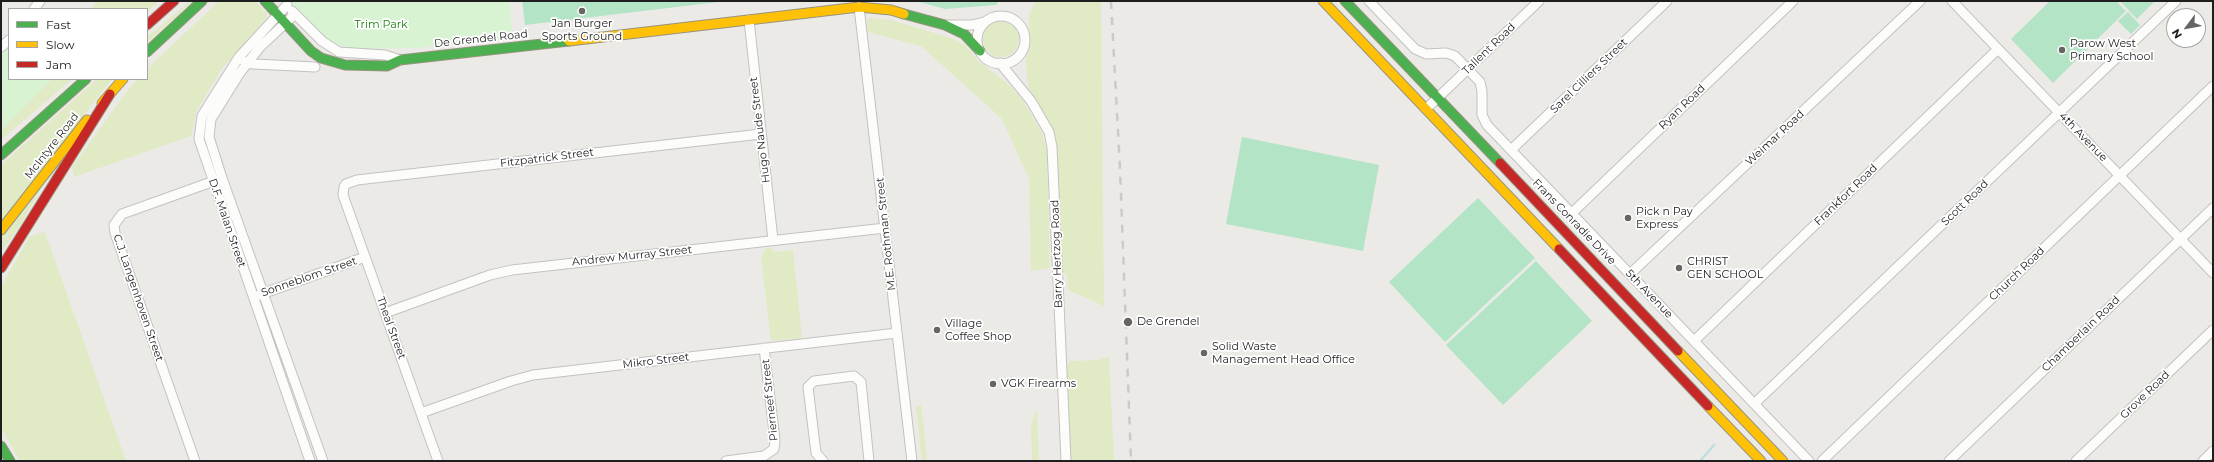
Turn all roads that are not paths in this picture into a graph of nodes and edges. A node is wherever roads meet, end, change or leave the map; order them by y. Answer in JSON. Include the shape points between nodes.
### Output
{"nodes":[{"id":1,"x":174,"y":1,"type":"edge"},
{"id":2,"x":202,"y":1,"type":"edge"},
{"id":3,"x":265,"y":1,"type":"edge"},
{"id":4,"x":1323,"y":1,"type":"edge"},
{"id":5,"x":1345,"y":1,"type":"edge"},
{"id":6,"x":1369,"y":1,"type":"edge"},
{"id":7,"x":1539,"y":1,"type":"edge"},
{"id":8,"x":1667,"y":1,"type":"edge"},
{"id":9,"x":1793,"y":1,"type":"edge"},
{"id":10,"x":1920,"y":1,"type":"edge"},
{"id":11,"x":1952,"y":1,"type":"edge"},
{"id":12,"x":2176,"y":1,"type":"edge"},
{"id":13,"x":285,"y":3,"type":"edge"},
{"id":14,"x":859,"y":7,"type":"junction"},
{"id":15,"x":278,"y":14,"type":"junction"},
{"id":16,"x":295,"y":14,"type":"junction"},
{"id":17,"x":749,"y":20,"type":"junction"},
{"id":18,"x":984,"y":22,"type":"junction"},
{"id":19,"x":286,"y":23,"type":"junction"},
{"id":20,"x":148,"y":24,"type":"edge"},
{"id":21,"x":945,"y":25,"type":"junction"},
{"id":22,"x":1998,"y":49,"type":"junction"},
{"id":23,"x":148,"y":51,"type":"edge"},
{"id":24,"x":980,"y":51,"type":"junction"},
{"id":25,"x":239,"y":56,"type":"junction"},
{"id":26,"x":400,"y":60,"type":"junction"},
{"id":27,"x":1000,"y":63,"type":"junction"},
{"id":28,"x":247,"y":64,"type":"junction"},
{"id":29,"x":315,"y":67,"type":"dead end"},
{"id":30,"x":1467,"y":69,"type":"junction"},
{"id":31,"x":85,"y":80,"type":"edge"},
{"id":32,"x":122,"y":80,"type":"edge"},
{"id":33,"x":2213,"y":86,"type":"edge"},
{"id":34,"x":110,"y":94,"type":"junction"},
{"id":35,"x":1438,"y":97,"type":"junction"},
{"id":36,"x":1426,"y":109,"type":"junction"},
{"id":37,"x":2059,"y":112,"type":"junction"},
{"id":38,"x":761,"y":134,"type":"junction"},
{"id":39,"x":1511,"y":150,"type":"junction"},
{"id":40,"x":1,"y":155,"type":"edge"},
{"id":41,"x":2120,"y":176,"type":"junction"},
{"id":42,"x":222,"y":178,"type":"junction"},
{"id":43,"x":212,"y":182,"type":"junction"},
{"id":44,"x":343,"y":196,"type":"joint"},
{"id":45,"x":2213,"y":208,"type":"edge"},
{"id":46,"x":1572,"y":213,"type":"junction"},
{"id":47,"x":885,"y":228,"type":"junction"},
{"id":48,"x":1,"y":230,"type":"edge"},
{"id":49,"x":2180,"y":239,"type":"junction"},
{"id":50,"x":773,"y":240,"type":"junction"},
{"id":51,"x":365,"y":257,"type":"junction"},
{"id":52,"x":1,"y":268,"type":"edge"},
{"id":53,"x":2213,"y":273,"type":"edge"},
{"id":54,"x":1630,"y":274,"type":"junction"},
{"id":55,"x":264,"y":293,"type":"junction"},
{"id":56,"x":253,"y":297,"type":"junction"},
{"id":57,"x":385,"y":313,"type":"junction"},
{"id":58,"x":2213,"y":330,"type":"edge"},
{"id":59,"x":897,"y":333,"type":"junction"},
{"id":60,"x":1694,"y":341,"type":"junction"},
{"id":61,"x":764,"y":348,"type":"junction"},
{"id":62,"x":1754,"y":404,"type":"junction"},
{"id":63,"x":421,"y":413,"type":"junction"},
{"id":64,"x":1,"y":446,"type":"edge"},
{"id":65,"x":2213,"y":451,"type":"edge"},
{"id":66,"x":10,"y":461,"type":"edge"},
{"id":67,"x":195,"y":461,"type":"edge"},
{"id":68,"x":310,"y":461,"type":"edge"},
{"id":69,"x":323,"y":461,"type":"edge"},
{"id":70,"x":438,"y":461,"type":"edge"},
{"id":71,"x":726,"y":461,"type":"edge"},
{"id":72,"x":823,"y":461,"type":"edge"},
{"id":73,"x":869,"y":461,"type":"edge"},
{"id":74,"x":912,"y":461,"type":"edge"},
{"id":75,"x":1066,"y":461,"type":"edge"},
{"id":76,"x":1761,"y":461,"type":"edge"},
{"id":77,"x":1783,"y":461,"type":"edge"},
{"id":78,"x":1809,"y":461,"type":"edge"},
{"id":79,"x":1822,"y":461,"type":"edge"},
{"id":80,"x":1949,"y":461,"type":"edge"},
{"id":81,"x":2076,"y":461,"type":"edge"},
{"id":82,"x":2203,"y":461,"type":"edge"}],
"edges":[{"from":1,"to":20,"type":"main road"},
{"from":2,"to":23,"type":"main road"},
{"from":3,"to":15,"type":"main road","name":"De Grendel Road"},
{"from":4,"to":36,"type":"main road"},
{"from":5,"to":35,"type":"main road","name":"Frans Conradie Drive"},
{"from":6,"to":30,"type":"street","name":"5th Avenue","via":[[1415,49],[1426,54],[1451,54]]},
{"from":7,"to":30,"type":"street","name":"Tallent Road"},
{"from":8,"to":39,"type":"street","name":"Sarel Cilliers Street"},
{"from":9,"to":46,"type":"street","name":"Ryan Road"},
{"from":10,"to":54,"type":"street","name":"Weimar Road"},
{"from":11,"to":22,"type":"street","name":"4th Avenue"},
{"from":12,"to":37,"type":"street","name":"Scott Road"},
{"from":13,"to":15,"type":"street","name":"D.F. Malan Street"},
{"from":13,"to":16,"type":"street","name":"De Grendel Road"},
{"from":14,"to":17,"type":"main road","name":"De Grendel Road"},
{"from":14,"to":21,"type":"main road","name":"De Grendel Road","via":[[891,10]]},
{"from":14,"to":47,"type":"street","name":"M.E. Rothman Street"},
{"from":15,"to":19,"type":"main road","name":"De Grendel Road"},
{"from":15,"to":25,"type":"street","name":"D.F. Malan Street"},
{"from":16,"to":19,"type":"street","name":"D.F. Malan Street"},
{"from":16,"to":26,"type":"street","name":"De Grendel Road","via":[[322,41],[339,52],[385,55]]},
{"from":17,"to":26,"type":"main road","name":"De Grendel Road"},
{"from":17,"to":38,"type":"street","name":"Hugo Naude Street"},
{"from":18,"to":21,"type":"street","name":"De Grendel Road","via":[[972,25]]},
{"from":18,"to":24,"type":"street","via":[[977,36]]},
{"from":18,"to":27,"type":"street","via":[[996,16],[1010,17],[1024,33],[1025,40],[1020,55],[1007,63]]},
{"from":19,"to":26,"type":"main road","name":"De Grendel Road","via":[[311,51],[331,62],[387,66]]},
{"from":19,"to":28,"type":"street","name":"D.F. Malan Street"},
{"from":21,"to":24,"type":"main road","name":"De Grendel Road","via":[[964,34]]},
{"from":22,"to":37,"type":"street","name":"4th Avenue"},
{"from":22,"to":60,"type":"street","name":"Frankfort Road"},
{"from":24,"to":27,"type":"street","via":[[992,62]]},
{"from":25,"to":28,"type":"street"},
{"from":25,"to":43,"type":"street","name":"D.F. Malan Street","via":[[202,116],[199,130],[200,144]]},
{"from":27,"to":75,"type":"street","name":"Barry Hertzog Road","via":[[1028,96],[1051,139]]},
{"from":28,"to":29,"type":"street"},
{"from":28,"to":42,"type":"street","name":"D.F. Malan Street","via":[[211,118],[209,137]]},
{"from":30,"to":35,"type":"street","name":"Tallent Road"},
{"from":30,"to":39,"type":"street","name":"5th Avenue","via":[[1482,87],[1483,120]]},
{"from":31,"to":40,"type":"main road","name":"McIntyre Road"},
{"from":32,"to":34,"type":"main road","name":"McIntyre Road"},
{"from":33,"to":41,"type":"street","name":"Church Road"},
{"from":34,"to":48,"type":"main road","name":"McIntyre Road","via":[[69,141]]},
{"from":34,"to":52,"type":"main road"},
{"from":35,"to":36,"type":"street","name":"Tallent Road"},
{"from":35,"to":77,"type":"main road","name":"Frans Conradie Drive"},
{"from":36,"to":76,"type":"main road"},
{"from":37,"to":41,"type":"street","name":"4th Avenue"},
{"from":37,"to":62,"type":"street","name":"Scott Road"},
{"from":38,"to":44,"type":"street","name":"Fitzpatrick Street","via":[[357,180],[344,187]]},
{"from":38,"to":50,"type":"street","name":"Hugo Naude Street"},
{"from":39,"to":46,"type":"street","name":"5th Avenue"},
{"from":41,"to":49,"type":"street","name":"4th Avenue"},
{"from":41,"to":79,"type":"street","name":"Church Road"},
{"from":42,"to":43,"type":"street","name":"C.J. Langenhoven Street"},
{"from":42,"to":55,"type":"street","name":"D.F. Malan Street"},
{"from":43,"to":56,"type":"street","name":"D.F. Malan Street"},
{"from":43,"to":67,"type":"street","name":"C.J. Langenhoven Street","via":[[122,214],[114,225],[114,233]]},
{"from":44,"to":51,"type":"street","name":"Theal Street"},
{"from":45,"to":49,"type":"street","name":"Chamberlain Road"},
{"from":46,"to":54,"type":"street","name":"5th Avenue"},
{"from":47,"to":50,"type":"street","name":"Andrew Murray Street"},
{"from":47,"to":59,"type":"street","name":"M.E. Rothman Street"},
{"from":49,"to":53,"type":"street","name":"4th Avenue"},
{"from":49,"to":80,"type":"street","name":"Chamberlain Road"},
{"from":50,"to":57,"type":"street","name":"Andrew Murray Street","via":[[502,272]]},
{"from":51,"to":55,"type":"street","name":"Sonneblom Street"},
{"from":51,"to":57,"type":"street","name":"Theal Street"},
{"from":54,"to":60,"type":"street","name":"5th Avenue"},
{"from":55,"to":56,"type":"street","name":"Sonneblom Street"},
{"from":55,"to":69,"type":"street","name":"D.F. Malan Street"},
{"from":56,"to":68,"type":"street","name":"D.F. Malan Street"},
{"from":57,"to":63,"type":"street","name":"Theal Street"},
{"from":58,"to":81,"type":"street","name":"Grove Road"},
{"from":59,"to":61,"type":"street","name":"Mikro Street"},
{"from":59,"to":74,"type":"street","name":"M.E. Rothman Street"},
{"from":60,"to":62,"type":"street","name":"5th Avenue"},
{"from":61,"to":63,"type":"street","name":"Mikro Street","via":[[533,375]]},
{"from":61,"to":71,"type":"street","name":"Pierneef Street","via":[[774,448],[764,456]]},
{"from":62,"to":78,"type":"street","name":"5th Avenue"},
{"from":63,"to":70,"type":"street","name":"Theal Street"},
{"from":64,"to":66,"type":"main road"},
{"from":65,"to":82,"type":"street"},
{"from":72,"to":73,"type":"street","via":[[816,453],[808,387],[814,381],[854,376],[861,382]]}]}
